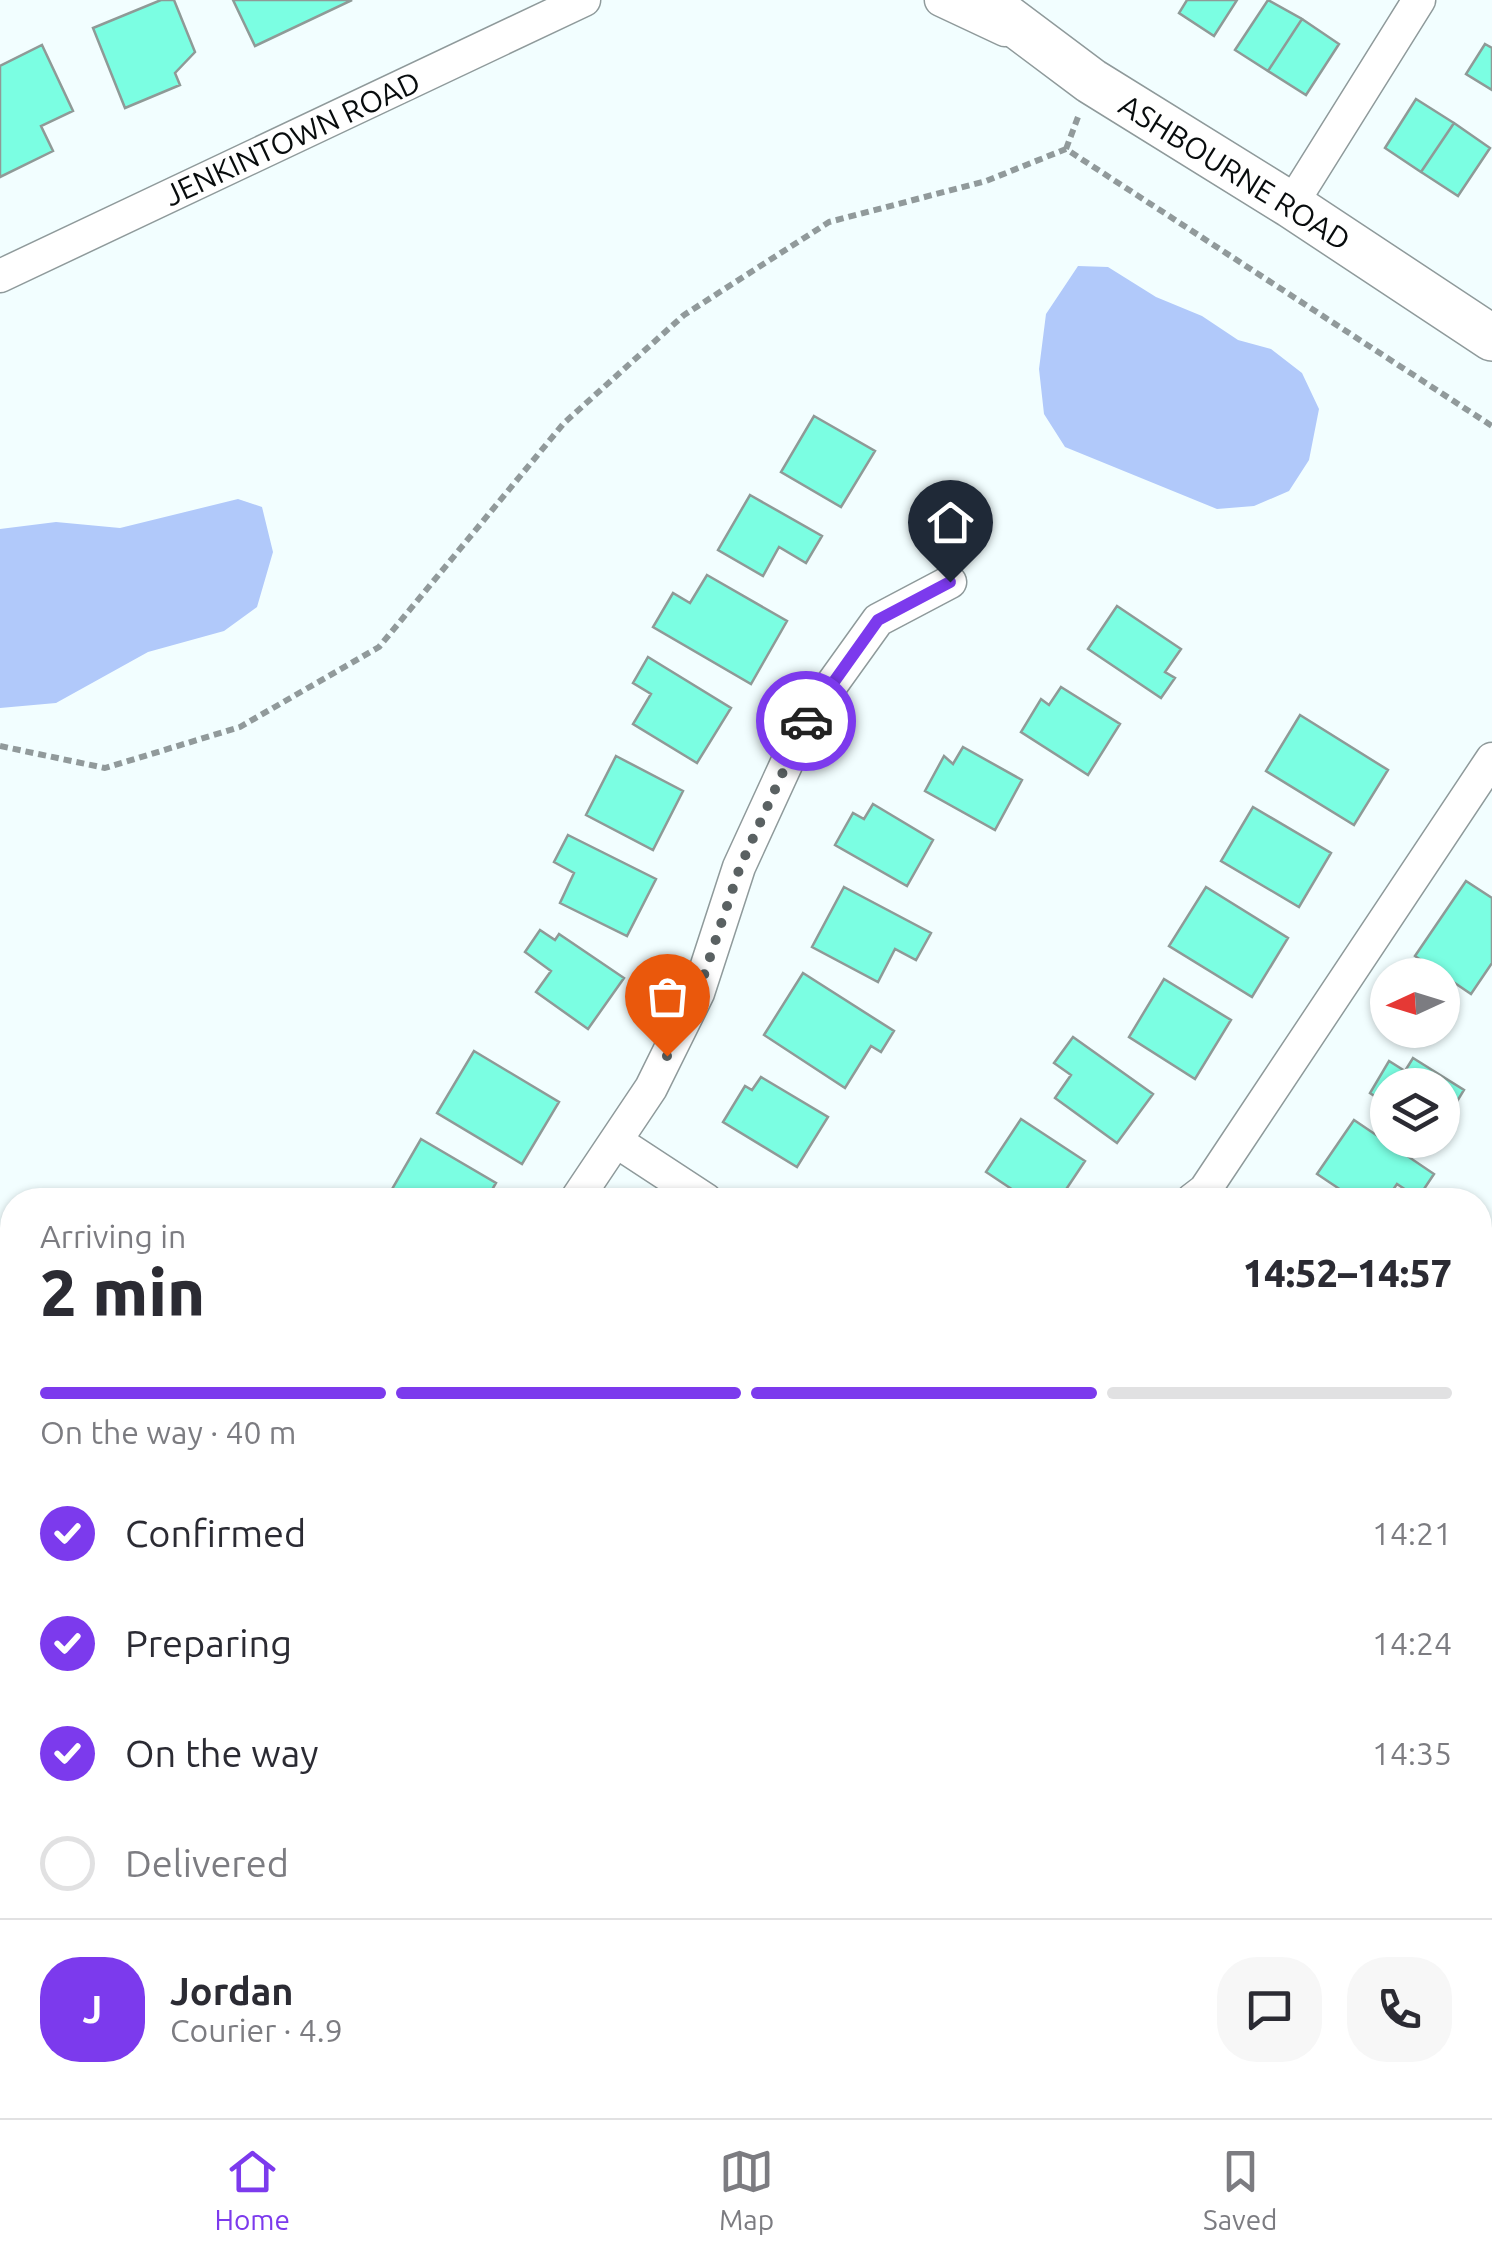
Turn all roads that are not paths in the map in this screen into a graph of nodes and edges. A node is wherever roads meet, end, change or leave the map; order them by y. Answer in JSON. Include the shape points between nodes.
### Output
{"nodes":[{"id":1,"x":584,"y":0,"type":"edge"},
{"id":2,"x":941,"y":0,"type":"edge"},
{"id":3,"x":982,"y":0,"type":"edge"},
{"id":4,"x":1419,"y":0,"type":"edge"},
{"id":5,"x":1041,"y":46,"type":"junction"},
{"id":6,"x":1291,"y":206,"type":"junction"},
{"id":7,"x":0,"y":276,"type":"edge"},
{"id":8,"x":1492,"y":338,"type":"edge"},
{"id":9,"x":950,"y":582,"type":"dead end"},
{"id":10,"x":1492,"y":759,"type":"edge"},
{"id":11,"x":1483,"y":793,"type":"edge"},
{"id":12,"x":616,"y":1141,"type":"junction"},
{"id":13,"x":584,"y":1188,"type":"edge"},
{"id":14,"x":688,"y":1188,"type":"edge"},
{"id":15,"x":1206,"y":1188,"type":"edge"}],
"edges":[{"from":1,"to":7,"type":"street","name":"JENKINTOWN ROAD"},
{"from":2,"to":5,"type":"street"},
{"from":3,"to":5,"type":"street","name":"ASHBOURNE ROAD"},
{"from":4,"to":6,"type":"street"},
{"from":5,"to":6,"type":"street","name":"ASHBOURNE ROAD"},
{"from":6,"to":8,"type":"street","name":"ASHBOURNE ROAD"},
{"from":9,"to":12,"type":"street","via":[[878,620],[807,718],[740,867],[698,993]]},
{"from":10,"to":11,"type":"street"},
{"from":11,"to":15,"type":"street"},
{"from":12,"to":13,"type":"street"},
{"from":12,"to":14,"type":"street"}]}
